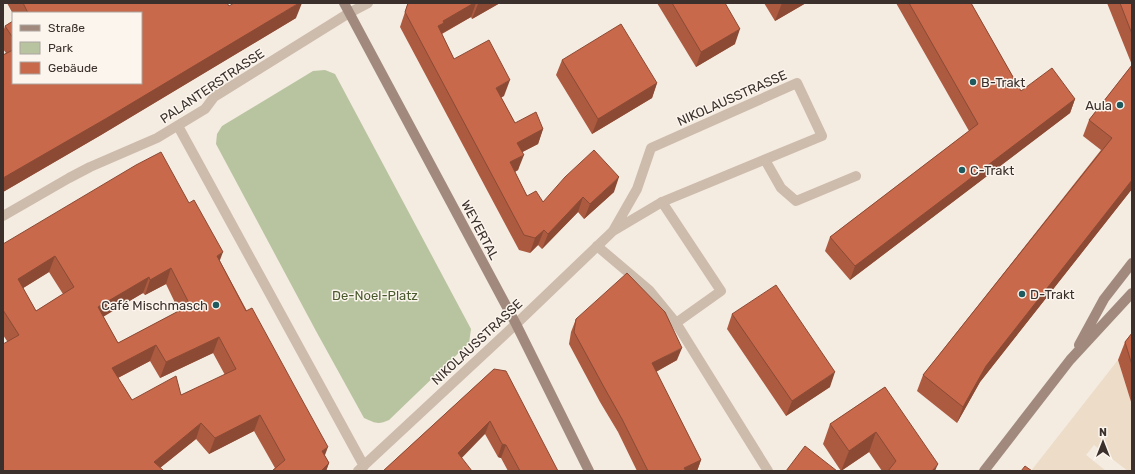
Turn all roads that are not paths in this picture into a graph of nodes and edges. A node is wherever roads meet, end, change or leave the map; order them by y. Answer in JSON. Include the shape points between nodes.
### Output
{"nodes":[{"id":1,"x":344,"y":3,"type":"edge"},
{"id":2,"x":368,"y":3,"type":"edge"},
{"id":3,"x":349,"y":13,"type":"junction"},
{"id":4,"x":178,"y":126,"type":"junction"},
{"id":5,"x":765,"y":160,"type":"junction"},
{"id":6,"x":856,"y":176,"type":"dead end"},
{"id":7,"x":662,"y":202,"type":"junction"},
{"id":8,"x":3,"y":216,"type":"edge"},
{"id":9,"x":613,"y":231,"type":"junction"},
{"id":10,"x":597,"y":246,"type":"junction"},
{"id":11,"x":1132,"y":263,"type":"edge"},
{"id":12,"x":1132,"y":293,"type":"edge"},
{"id":13,"x":676,"y":323,"type":"junction"},
{"id":14,"x":516,"y":324,"type":"junction"},
{"id":15,"x":1070,"y":360,"type":"junction"},
{"id":16,"x":361,"y":468,"type":"edge"},
{"id":17,"x":589,"y":471,"type":"edge"},
{"id":18,"x":768,"y":471,"type":"edge"},
{"id":19,"x":984,"y":471,"type":"edge"}],
"edges":[{"from":1,"to":3,"type":"street","name":"WEYERTAL"},
{"from":2,"to":3,"type":"street","name":"PALANTERSTRASSE"},
{"from":3,"to":4,"type":"street","name":"PALANTERSTRASSE","via":[[214,97],[205,109]]},
{"from":3,"to":14,"type":"street","name":"WEYERTAL"},
{"from":4,"to":8,"type":"street","name":"PALANTERSTRASSE","via":[[68,178]]},
{"from":4,"to":16,"type":"street"},
{"from":5,"to":6,"type":"street","via":[[780,188],[796,201]]},
{"from":5,"to":7,"type":"street","name":"NIKOLAUSSTRASSE"},
{"from":5,"to":9,"type":"street","name":"NIKOLAUSSTRASSE","via":[[822,136],[797,83],[651,148],[637,190]]},
{"from":7,"to":9,"type":"street","name":"NIKOLAUSSTRASSE"},
{"from":7,"to":13,"type":"street","via":[[721,291]]},
{"from":9,"to":10,"type":"street","name":"NIKOLAUSSTRASSE"},
{"from":10,"to":13,"type":"street","via":[[649,290]]},
{"from":10,"to":14,"type":"street","name":"NIKOLAUSSTRASSE"},
{"from":11,"to":15,"type":"street","via":[[1104,299]]},
{"from":12,"to":15,"type":"street"},
{"from":13,"to":18,"type":"street"},
{"from":14,"to":16,"type":"street","name":"NIKOLAUSSTRASSE"},
{"from":14,"to":17,"type":"street","name":"WEYERTAL"},
{"from":15,"to":19,"type":"street"}]}
